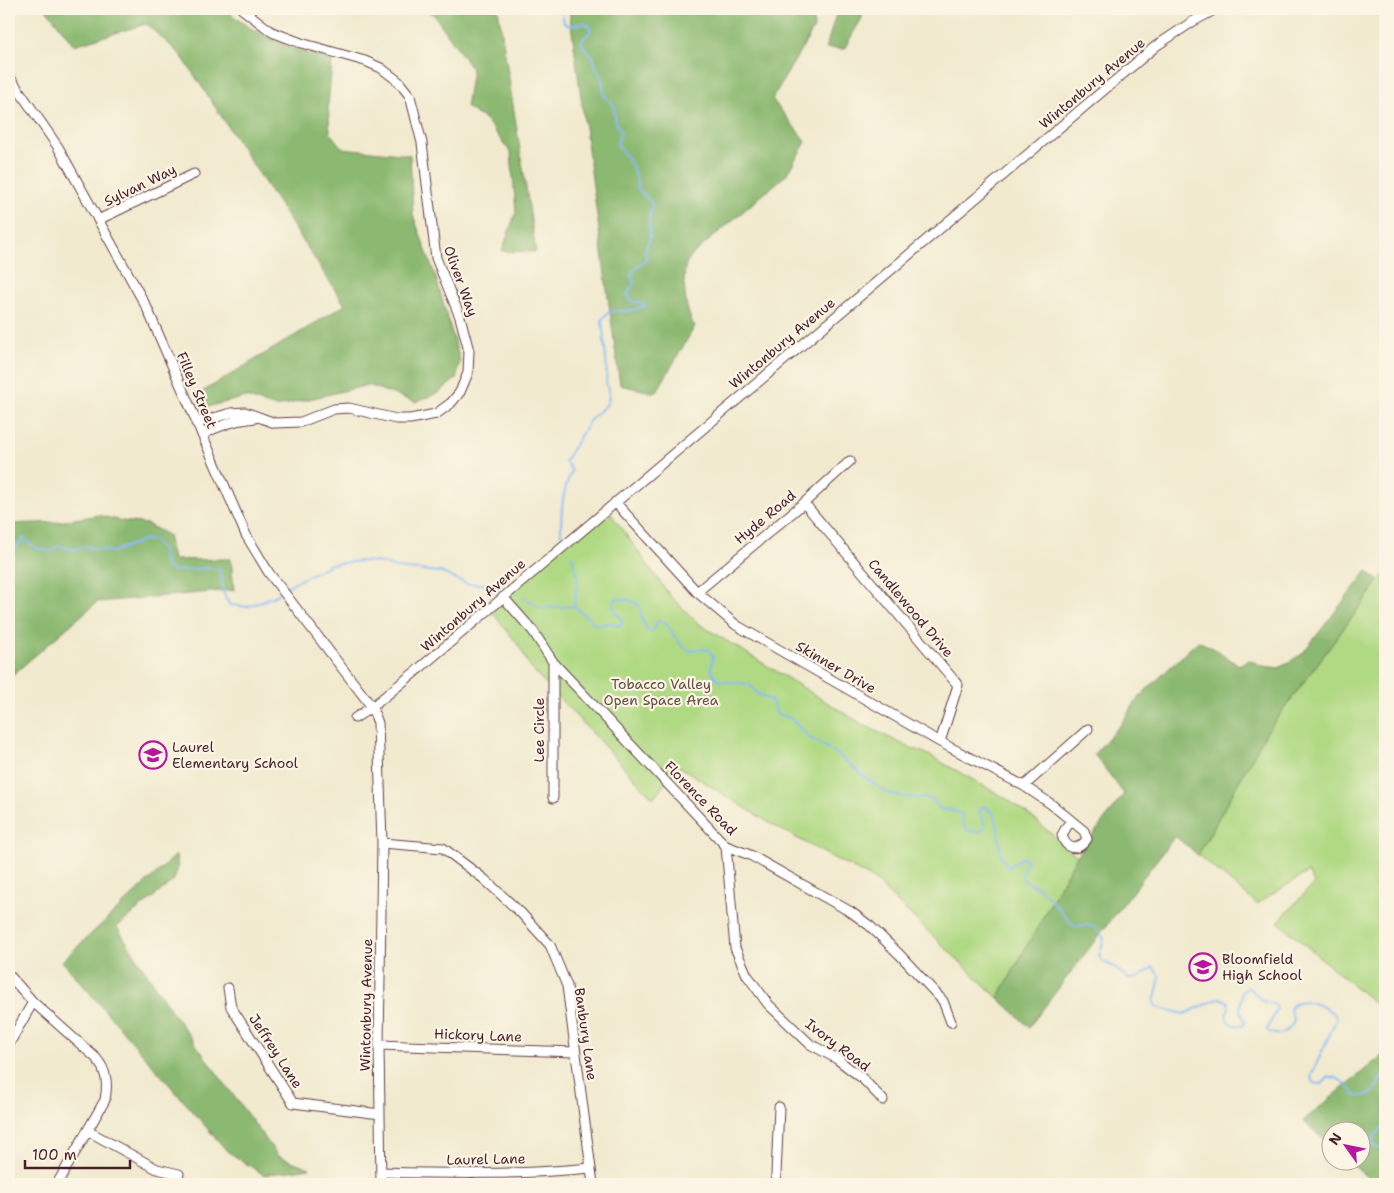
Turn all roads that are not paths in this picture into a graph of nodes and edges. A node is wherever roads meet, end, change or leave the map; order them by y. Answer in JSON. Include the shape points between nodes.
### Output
{"nodes":[{"id":1,"x":242,"y":9,"type":"edge"},
{"id":2,"x":1216,"y":9,"type":"edge"},
{"id":3,"x":9,"y":76,"type":"edge"},
{"id":4,"x":194,"y":174,"type":"dead end"},
{"id":5,"x":98,"y":220,"type":"junction"},
{"id":6,"x":258,"y":418,"type":"junction"},
{"id":7,"x":196,"y":423,"type":"junction"},
{"id":8,"x":202,"y":435,"type":"junction"},
{"id":9,"x":850,"y":462,"type":"dead end"},
{"id":10,"x":615,"y":502,"type":"junction"},
{"id":11,"x":804,"y":503,"type":"junction"},
{"id":12,"x":697,"y":592,"type":"junction"},
{"id":13,"x":503,"y":597,"type":"junction"},
{"id":14,"x":553,"y":662,"type":"junction"},
{"id":15,"x":372,"y":707,"type":"junction"},
{"id":16,"x":355,"y":718,"type":"dead end"},
{"id":17,"x":1088,"y":729,"type":"dead end"},
{"id":18,"x":940,"y":742,"type":"junction"},
{"id":19,"x":1024,"y":786,"type":"junction"},
{"id":20,"x":553,"y":798,"type":"dead end"},
{"id":21,"x":1070,"y":821,"type":"dead end"},
{"id":22,"x":382,"y":843,"type":"junction"},
{"id":23,"x":726,"y":846,"type":"junction"},
{"id":24,"x":9,"y":975,"type":"edge"},
{"id":25,"x":228,"y":988,"type":"dead end"},
{"id":26,"x":33,"y":1002,"type":"junction"},
{"id":27,"x":950,"y":1022,"type":"dead end"},
{"id":28,"x":9,"y":1044,"type":"edge"},
{"id":29,"x":379,"y":1046,"type":"junction"},
{"id":30,"x":575,"y":1052,"type":"junction"},
{"id":31,"x":883,"y":1100,"type":"dead end"},
{"id":32,"x":779,"y":1107,"type":"dead end"},
{"id":33,"x":380,"y":1114,"type":"junction"},
{"id":34,"x":88,"y":1131,"type":"junction"},
{"id":35,"x":591,"y":1168,"type":"junction"},
{"id":36,"x":381,"y":1172,"type":"junction"},
{"id":37,"x":179,"y":1174,"type":"dead end"},
{"id":38,"x":482,"y":1180,"type":"edge"},
{"id":39,"x":57,"y":1184,"type":"edge"},
{"id":40,"x":381,"y":1184,"type":"edge"},
{"id":41,"x":593,"y":1184,"type":"edge"},
{"id":42,"x":777,"y":1184,"type":"edge"}],
"edges":[{"from":1,"to":6,"type":"street","name":"Oliver Way","via":[[272,32],[381,68],[410,96],[422,143],[436,258],[456,304],[470,351],[468,373],[460,392],[436,414],[396,419],[349,408],[334,409],[301,422],[275,423]]},
{"from":2,"to":10,"type":"street","name":"Wintonbury Avenue","via":[[1156,46]]},
{"from":3,"to":5,"type":"street","name":"Filley Street","via":[[58,146]]},
{"from":4,"to":5,"type":"street","name":"Sylvan Way"},
{"from":5,"to":7,"type":"street","name":"Filley Street","via":[[147,308]]},
{"from":6,"to":7,"type":"street","name":"Oliver Way","via":[[245,412],[231,413]]},
{"from":6,"to":8,"type":"street","name":"Oliver Way","via":[[236,420]]},
{"from":7,"to":8,"type":"street","name":"Filley Street"},
{"from":8,"to":15,"type":"street","name":"Filley Street","via":[[246,535],[282,590]]},
{"from":9,"to":11,"type":"street","name":"Hyde Road"},
{"from":10,"to":12,"type":"street","name":"Skinner Drive"},
{"from":10,"to":13,"type":"street","name":"Wintonbury Avenue"},
{"from":11,"to":12,"type":"street","name":"Hyde Road"},
{"from":11,"to":18,"type":"street","name":"Candlewood Drive","via":[[958,684]]},
{"from":12,"to":18,"type":"street","name":"Skinner Drive","via":[[736,625]]},
{"from":13,"to":14,"type":"street","name":"Florence Road","via":[[533,631]]},
{"from":13,"to":15,"type":"street","name":"Wintonbury Avenue"},
{"from":14,"to":20,"type":"street","name":"Lee Circle"},
{"from":14,"to":23,"type":"street","name":"Florence Road"},
{"from":15,"to":16,"type":"street","name":"Wintonbury Avenue"},
{"from":15,"to":22,"type":"street","name":"Wintonbury Avenue","via":[[378,723]]},
{"from":17,"to":19,"type":"street"},
{"from":18,"to":19,"type":"street","name":"Skinner Drive"},
{"from":19,"to":21,"type":"street","name":"Skinner Drive"},
{"from":22,"to":29,"type":"street","name":"Wintonbury Avenue"},
{"from":22,"to":30,"type":"street","name":"Banbury Lane","via":[[443,848],[521,913],[550,946],[567,986]]},
{"from":23,"to":27,"type":"street","name":"Florence Road","via":[[758,859],[870,926],[943,1001]]},
{"from":23,"to":31,"type":"street","name":"Ivory Road","via":[[735,948],[747,975],[768,1004],[810,1044],[850,1068]]},
{"from":24,"to":26,"type":"street"},
{"from":25,"to":33,"type":"street","name":"Jeffrey Lane","via":[[231,1007],[293,1103]]},
{"from":26,"to":28,"type":"street"},
{"from":26,"to":34,"type":"street","via":[[102,1065],[108,1088]]},
{"from":29,"to":30,"type":"street","name":"Hickory Lane"},
{"from":29,"to":33,"type":"street","name":"Wintonbury Avenue"},
{"from":30,"to":35,"type":"street","name":"Banbury Lane"},
{"from":32,"to":42,"type":"street"},
{"from":33,"to":36,"type":"street","name":"Wintonbury Avenue"},
{"from":34,"to":37,"type":"street","via":[[157,1169]]},
{"from":34,"to":39,"type":"street"},
{"from":35,"to":38,"type":"street","name":"Laurel Lane"},
{"from":35,"to":41,"type":"street","name":"Banbury Lane"},
{"from":36,"to":38,"type":"street","name":"Laurel Lane"},
{"from":36,"to":40,"type":"street","name":"Wintonbury Avenue"}]}
